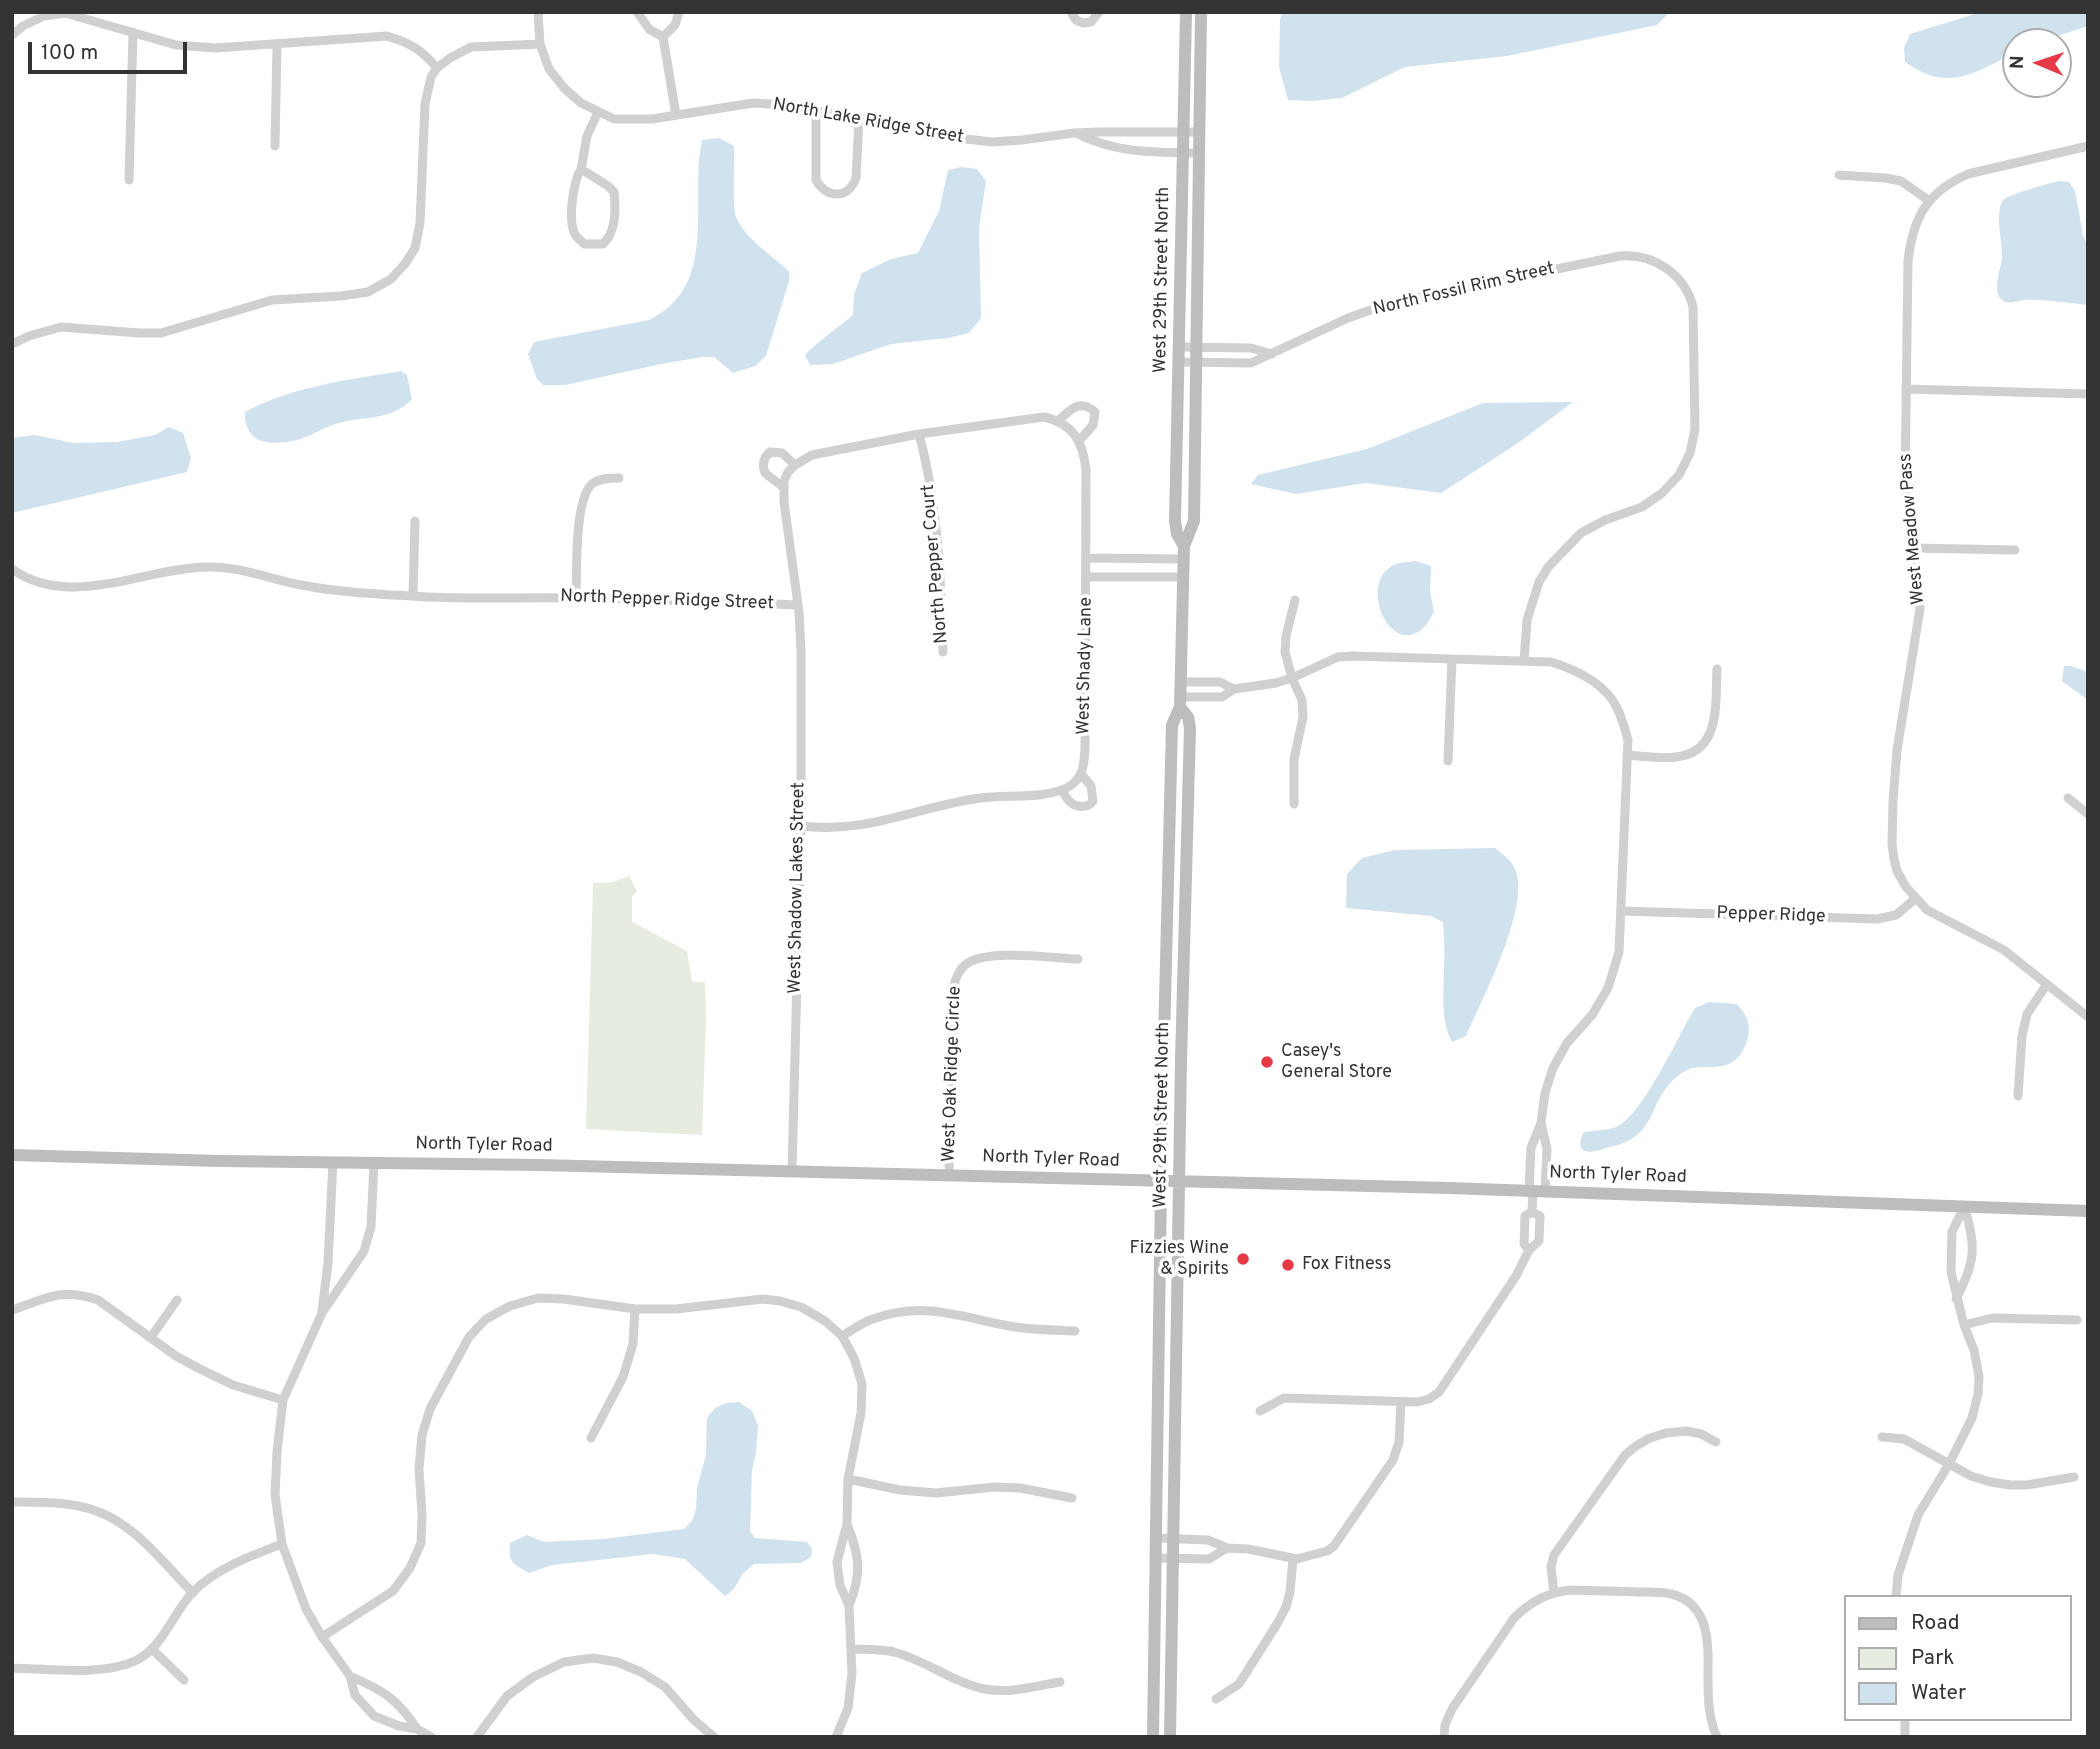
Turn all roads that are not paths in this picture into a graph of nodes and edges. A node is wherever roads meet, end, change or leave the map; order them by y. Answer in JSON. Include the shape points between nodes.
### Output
{"nodes":[{"id":1,"x":538,"y":12,"type":"edge"},
{"id":2,"x":637,"y":12,"type":"edge"},
{"id":3,"x":679,"y":12,"type":"edge"},
{"id":4,"x":1071,"y":12,"type":"edge"},
{"id":5,"x":1099,"y":12,"type":"edge"},
{"id":6,"x":1186,"y":12,"type":"edge"},
{"id":7,"x":1201,"y":12,"type":"edge"},
{"id":8,"x":133,"y":32,"type":"junction"},
{"id":9,"x":12,"y":35,"type":"edge"},
{"id":10,"x":663,"y":37,"type":"junction"},
{"id":11,"x":277,"y":44,"type":"junction"},
{"id":12,"x":540,"y":44,"type":"junction"},
{"id":13,"x":437,"y":68,"type":"junction"},
{"id":14,"x":816,"y":111,"type":"junction"},
{"id":15,"x":598,"y":112,"type":"junction"},
{"id":16,"x":676,"y":115,"type":"junction"},
{"id":17,"x":859,"y":118,"type":"junction"},
{"id":18,"x":1183,"y":131,"type":"junction"},
{"id":19,"x":1198,"y":132,"type":"junction"},
{"id":20,"x":1074,"y":133,"type":"junction"},
{"id":21,"x":275,"y":146,"type":"dead end"},
{"id":22,"x":2088,"y":146,"type":"edge"},
{"id":23,"x":1183,"y":152,"type":"junction"},
{"id":24,"x":1198,"y":153,"type":"junction"},
{"id":25,"x":581,"y":169,"type":"junction"},
{"id":26,"x":1839,"y":176,"type":"dead end"},
{"id":27,"x":130,"y":180,"type":"dead end"},
{"id":28,"x":1928,"y":200,"type":"junction"},
{"id":29,"x":12,"y":344,"type":"edge"},
{"id":30,"x":1197,"y":346,"type":"junction"},
{"id":31,"x":1180,"y":347,"type":"junction"},
{"id":32,"x":1231,"y":347,"type":"junction"},
{"id":33,"x":1272,"y":354,"type":"junction"},
{"id":34,"x":1179,"y":362,"type":"junction"},
{"id":35,"x":1196,"y":362,"type":"junction"},
{"id":36,"x":1230,"y":363,"type":"junction"},
{"id":37,"x":1906,"y":389,"type":"junction"},
{"id":38,"x":2088,"y":394,"type":"edge"},
{"id":39,"x":1058,"y":421,"type":"junction"},
{"id":40,"x":919,"y":434,"type":"junction"},
{"id":41,"x":1079,"y":441,"type":"junction"},
{"id":42,"x":795,"y":464,"type":"junction"},
{"id":43,"x":619,"y":478,"type":"dead end"},
{"id":44,"x":783,"y":487,"type":"junction"},
{"id":45,"x":415,"y":521,"type":"dead end"},
{"id":46,"x":1913,"y":548,"type":"junction"},
{"id":47,"x":2015,"y":550,"type":"dead end"},
{"id":48,"x":1184,"y":552,"type":"junction"},
{"id":49,"x":1087,"y":558,"type":"junction"},
{"id":50,"x":12,"y":569,"type":"edge"},
{"id":51,"x":1087,"y":577,"type":"junction"},
{"id":52,"x":1183,"y":577,"type":"junction"},
{"id":53,"x":413,"y":596,"type":"junction"},
{"id":54,"x":576,"y":598,"type":"junction"},
{"id":55,"x":1295,"y":600,"type":"dead end"},
{"id":56,"x":798,"y":605,"type":"junction"},
{"id":57,"x":943,"y":652,"type":"dead end"},
{"id":58,"x":1452,"y":659,"type":"junction"},
{"id":59,"x":1524,"y":661,"type":"junction"},
{"id":60,"x":1717,"y":669,"type":"dead end"},
{"id":61,"x":1292,"y":678,"type":"junction"},
{"id":62,"x":1181,"y":682,"type":"junction"},
{"id":63,"x":1234,"y":689,"type":"junction"},
{"id":64,"x":1180,"y":702,"type":"junction"},
{"id":65,"x":1628,"y":755,"type":"junction"},
{"id":66,"x":1448,"y":761,"type":"dead end"},
{"id":67,"x":1081,"y":774,"type":"junction"},
{"id":68,"x":1062,"y":790,"type":"junction"},
{"id":69,"x":2068,"y":798,"type":"dead end"},
{"id":70,"x":1294,"y":804,"type":"dead end"},
{"id":71,"x":2088,"y":814,"type":"edge"},
{"id":72,"x":801,"y":826,"type":"junction"},
{"id":73,"x":1915,"y":899,"type":"junction"},
{"id":74,"x":1622,"y":911,"type":"junction"},
{"id":75,"x":1078,"y":959,"type":"dead end"},
{"id":76,"x":1167,"y":960,"type":"junction"},
{"id":77,"x":1183,"y":961,"type":"junction"},
{"id":78,"x":2047,"y":984,"type":"junction"},
{"id":79,"x":2088,"y":1017,"type":"edge"},
{"id":80,"x":2018,"y":1096,"type":"dead end"},
{"id":81,"x":1541,"y":1123,"type":"junction"},
{"id":82,"x":12,"y":1155,"type":"edge"},
{"id":83,"x":332,"y":1161,"type":"junction"},
{"id":84,"x":374,"y":1162,"type":"junction"},
{"id":85,"x":792,"y":1171,"type":"junction"},
{"id":86,"x":949,"y":1175,"type":"junction"},
{"id":87,"x":1161,"y":1181,"type":"junction"},
{"id":88,"x":1180,"y":1182,"type":"junction"},
{"id":89,"x":1536,"y":1191,"type":"junction"},
{"id":90,"x":1964,"y":1207,"type":"junction"},
{"id":91,"x":2088,"y":1211,"type":"edge"},
{"id":92,"x":1532,"y":1212,"type":"junction"},
{"id":93,"x":1529,"y":1250,"type":"junction"},
{"id":94,"x":1956,"y":1299,"type":"junction"},
{"id":95,"x":177,"y":1300,"type":"dead end"},
{"id":96,"x":635,"y":1309,"type":"junction"},
{"id":97,"x":12,"y":1310,"type":"edge"},
{"id":98,"x":322,"y":1313,"type":"junction"},
{"id":99,"x":2077,"y":1320,"type":"dead end"},
{"id":100,"x":1964,"y":1325,"type":"junction"},
{"id":101,"x":1075,"y":1331,"type":"dead end"},
{"id":102,"x":842,"y":1336,"type":"junction"},
{"id":103,"x":151,"y":1337,"type":"junction"},
{"id":104,"x":283,"y":1400,"type":"junction"},
{"id":105,"x":1401,"y":1402,"type":"junction"},
{"id":106,"x":1260,"y":1410,"type":"dead end"},
{"id":107,"x":1882,"y":1437,"type":"dead end"},
{"id":108,"x":591,"y":1438,"type":"dead end"},
{"id":109,"x":1716,"y":1442,"type":"dead end"},
{"id":110,"x":1949,"y":1464,"type":"junction"},
{"id":111,"x":2074,"y":1478,"type":"dead end"},
{"id":112,"x":848,"y":1479,"type":"junction"},
{"id":113,"x":1072,"y":1499,"type":"dead end"},
{"id":114,"x":12,"y":1502,"type":"edge"},
{"id":115,"x":847,"y":1524,"type":"junction"},
{"id":116,"x":1156,"y":1538,"type":"junction"},
{"id":117,"x":1173,"y":1538,"type":"junction"},
{"id":118,"x":282,"y":1544,"type":"junction"},
{"id":119,"x":1227,"y":1548,"type":"junction"},
{"id":120,"x":1156,"y":1558,"type":"junction"},
{"id":121,"x":1172,"y":1558,"type":"junction"},
{"id":122,"x":1293,"y":1558,"type":"junction"},
{"id":123,"x":192,"y":1593,"type":"junction"},
{"id":124,"x":1554,"y":1593,"type":"junction"},
{"id":125,"x":1896,"y":1595,"type":"edge"},
{"id":126,"x":849,"y":1606,"type":"junction"},
{"id":127,"x":322,"y":1637,"type":"junction"},
{"id":128,"x":850,"y":1649,"type":"junction"},
{"id":129,"x":153,"y":1650,"type":"junction"},
{"id":130,"x":12,"y":1668,"type":"edge"},
{"id":131,"x":350,"y":1676,"type":"junction"},
{"id":132,"x":184,"y":1680,"type":"dead end"},
{"id":133,"x":1060,"y":1682,"type":"dead end"},
{"id":134,"x":1216,"y":1699,"type":"dead end"},
{"id":135,"x":417,"y":1729,"type":"junction"},
{"id":136,"x":431,"y":1737,"type":"edge"},
{"id":137,"x":477,"y":1737,"type":"edge"},
{"id":138,"x":714,"y":1737,"type":"edge"},
{"id":139,"x":836,"y":1737,"type":"edge"},
{"id":140,"x":1153,"y":1737,"type":"edge"},
{"id":141,"x":1170,"y":1737,"type":"edge"},
{"id":142,"x":1444,"y":1737,"type":"edge"},
{"id":143,"x":1717,"y":1737,"type":"edge"}],
"edges":[{"from":1,"to":12,"type":"street"},
{"from":2,"to":10,"type":"street","via":[[649,29]]},
{"from":3,"to":10,"type":"street","via":[[675,25]]},
{"from":4,"to":5,"type":"street","via":[[1083,23],[1091,22]]},
{"from":6,"to":18,"type":"main road","name":"West 29th Street North"},
{"from":7,"to":19,"type":"main road","name":"West 29th Street North"},
{"from":8,"to":9,"type":"street","via":[[65,13],[44,16]]},
{"from":8,"to":11,"type":"street","via":[[206,48]]},
{"from":8,"to":27,"type":"street"},
{"from":10,"to":16,"type":"street"},
{"from":11,"to":13,"type":"street","via":[[387,36],[424,52]]},
{"from":11,"to":21,"type":"street"},
{"from":12,"to":13,"type":"street","via":[[471,47]]},
{"from":12,"to":15,"type":"street","name":"North Lake Ridge Street","via":[[549,69],[565,89]]},
{"from":13,"to":29,"type":"street","via":[[425,104],[415,248],[391,279],[368,292],[272,300],[161,333],[61,327]]},
{"from":14,"to":16,"type":"street","name":"North Lake Ridge Street","via":[[753,103]]},
{"from":14,"to":17,"type":"street","name":"North Lake Ridge Street"},
{"from":14,"to":17,"type":"street","via":[[816,180],[830,194],[849,191],[856,178]]},
{"from":15,"to":16,"type":"street","name":"North Lake Ridge Street","via":[[633,120]]},
{"from":15,"to":25,"type":"street","via":[[587,136]]},
{"from":17,"to":20,"type":"street","name":"North Lake Ridge Street","via":[[992,142]]},
{"from":18,"to":19,"type":"street","name":"North Lake Ridge Street"},
{"from":18,"to":20,"type":"street","name":"North Lake Ridge Street"},
{"from":18,"to":23,"type":"main road","name":"West 29th Street North"},
{"from":19,"to":24,"type":"main road","name":"West 29th Street North"},
{"from":20,"to":23,"type":"street","name":"North Lake Ridge Street","via":[[1120,149]]},
{"from":22,"to":28,"type":"street","name":"West Meadow Pass","via":[[1968,174]]},
{"from":23,"to":24,"type":"street","name":"North Lake Ridge Street"},
{"from":23,"to":31,"type":"main road","name":"West 29th Street North"},
{"from":24,"to":30,"type":"main road","name":"West 29th Street North"},
{"from":25,"to":25,"type":"street","via":[[576,178],[575,235],[584,244],[603,244],[613,226],[614,192]]},
{"from":26,"to":28,"type":"street","via":[[1901,181]]},
{"from":28,"to":37,"type":"street","name":"West Meadow Pass","via":[[1910,241]]},
{"from":30,"to":31,"type":"street"},
{"from":30,"to":32,"type":"street"},
{"from":30,"to":35,"type":"main road","name":"West 29th Street North"},
{"from":31,"to":34,"type":"main road","name":"West 29th Street North"},
{"from":32,"to":33,"type":"street"},
{"from":32,"to":36,"type":"street"},
{"from":33,"to":36,"type":"street","name":"North Fossil Rim Street","via":[[1251,363]]},
{"from":33,"to":59,"type":"street","name":"North Fossil Rim Street","via":[[1387,304],[1620,256],[1633,254],[1662,264],[1678,278],[1693,307],[1695,429],[1690,453],[1679,475],[1662,493],[1642,507],[1581,533],[1549,566],[1527,621]]},
{"from":34,"to":35,"type":"street","name":"North Fossil Rim Street"},
{"from":34,"to":48,"type":"main road","name":"West 29th Street North","via":[[1175,522]]},
{"from":35,"to":36,"type":"street","name":"North Fossil Rim Street"},
{"from":35,"to":48,"type":"main road","name":"West 29th Street North","via":[[1194,521]]},
{"from":37,"to":38,"type":"street"},
{"from":37,"to":46,"type":"street","name":"West Meadow Pass","via":[[1905,485]]},
{"from":39,"to":40,"type":"street","via":[[1044,417]]},
{"from":39,"to":41,"type":"street"},
{"from":39,"to":41,"type":"street","via":[[1074,407],[1089,406],[1095,412],[1093,425]]},
{"from":40,"to":42,"type":"street","via":[[812,455]]},
{"from":40,"to":57,"type":"street","name":"North Pepper Court","via":[[935,516]]},
{"from":41,"to":49,"type":"street","via":[[1086,470]]},
{"from":42,"to":44,"type":"street"},
{"from":42,"to":44,"type":"street","via":[[782,453],[766,455],[765,473]]},
{"from":43,"to":54,"type":"street","via":[[593,483],[586,494],[579,514]]},
{"from":44,"to":56,"type":"street","name":"North Pepper Ridge Street"},
{"from":45,"to":53,"type":"street"},
{"from":46,"to":47,"type":"street"},
{"from":46,"to":73,"type":"street","name":"West Meadow Pass","via":[[1920,609],[1897,750],[1892,844],[1897,871]]},
{"from":48,"to":49,"type":"street"},
{"from":48,"to":52,"type":"main road","name":"West 29th Street North"},
{"from":49,"to":51,"type":"street","name":"West Shady Lane"},
{"from":50,"to":53,"type":"street","name":"North Pepper Ridge Street","via":[[35,582],[82,588],[211,566],[300,585]]},
{"from":51,"to":52,"type":"street"},
{"from":51,"to":67,"type":"street","name":"West Shady Lane"},
{"from":52,"to":62,"type":"main road","name":"West 29th Street North"},
{"from":53,"to":54,"type":"street","name":"North Pepper Ridge Street"},
{"from":54,"to":56,"type":"street","name":"North Pepper Ridge Street"},
{"from":55,"to":61,"type":"street","via":[[1285,652]]},
{"from":56,"to":72,"type":"street","name":"West Shadow Lakes Street"},
{"from":58,"to":59,"type":"street"},
{"from":58,"to":61,"type":"street","via":[[1338,657]]},
{"from":58,"to":66,"type":"street"},
{"from":59,"to":65,"type":"street","via":[[1573,669],[1609,695],[1628,740]]},
{"from":60,"to":65,"type":"street","via":[[1714,722],[1700,748],[1676,757]]},
{"from":61,"to":63,"type":"street"},
{"from":61,"to":70,"type":"street","via":[[1302,700],[1303,717],[1294,759]]},
{"from":62,"to":63,"type":"street","via":[[1220,682]]},
{"from":62,"to":64,"type":"main road","name":"West 29th Street North"},
{"from":63,"to":64,"type":"street","via":[[1222,696]]},
{"from":64,"to":76,"type":"main road","name":"West 29th Street North","via":[[1172,725]]},
{"from":64,"to":77,"type":"main road","name":"West 29th Street North","via":[[1190,729]]},
{"from":65,"to":74,"type":"street"},
{"from":67,"to":68,"type":"street"},
{"from":67,"to":68,"type":"street","via":[[1091,786],[1093,801],[1089,805],[1072,804]]},
{"from":68,"to":72,"type":"street","via":[[978,798],[866,825]]},
{"from":69,"to":71,"type":"street"},
{"from":72,"to":85,"type":"street","name":"West Shadow Lakes Street"},
{"from":73,"to":74,"type":"street","name":"Pepper Ridge","via":[[1896,915],[1877,919]]},
{"from":73,"to":78,"type":"street","name":"West Meadow Pass","via":[[1927,910],[2004,950]]},
{"from":74,"to":81,"type":"street","via":[[1619,952],[1608,988],[1553,1068]]},
{"from":75,"to":86,"type":"street","name":"West Oak Ridge Circle","via":[[996,955],[965,964],[957,975]]},
{"from":76,"to":77,"type":"main road"},
{"from":76,"to":87,"type":"main road","name":"West 29th Street North"},
{"from":77,"to":88,"type":"main road","name":"West 29th Street North"},
{"from":78,"to":79,"type":"street","name":"West Meadow Pass"},
{"from":78,"to":80,"type":"street","via":[[2026,1014]]},
{"from":81,"to":89,"type":"street","via":[[1547,1149]]},
{"from":81,"to":89,"type":"street","via":[[1531,1148]]},
{"from":82,"to":83,"type":"main road","name":"North Tyler Road"},
{"from":83,"to":84,"type":"main road","name":"North Tyler Road"},
{"from":83,"to":98,"type":"street"},
{"from":84,"to":85,"type":"main road","name":"North Tyler Road"},
{"from":84,"to":98,"type":"street","via":[[371,1227],[364,1251]]},
{"from":85,"to":86,"type":"main road","name":"North Tyler Road"},
{"from":86,"to":87,"type":"main road","name":"North Tyler Road"},
{"from":87,"to":88,"type":"main road","name":"North Tyler Road"},
{"from":87,"to":116,"type":"main road","name":"West 29th Street North"},
{"from":88,"to":89,"type":"main road","name":"North Tyler Road"},
{"from":88,"to":117,"type":"main road","name":"West 29th Street North"},
{"from":89,"to":90,"type":"main road","name":"North Tyler Road"},
{"from":89,"to":92,"type":"street"},
{"from":90,"to":91,"type":"main road","name":"North Tyler Road"},
{"from":90,"to":94,"type":"street","via":[[1952,1232]]},
{"from":90,"to":94,"type":"street","via":[[1973,1232],[1972,1259]]},
{"from":92,"to":93,"type":"street","via":[[1525,1216],[1524,1244]]},
{"from":92,"to":93,"type":"street","via":[[1540,1216],[1539,1241]]},
{"from":93,"to":105,"type":"street","via":[[1439,1392],[1429,1399]]},
{"from":94,"to":100,"type":"street"},
{"from":95,"to":103,"type":"street"},
{"from":96,"to":102,"type":"street","via":[[780,1301],[801,1307]]},
{"from":96,"to":108,"type":"street","via":[[633,1344],[623,1377]]},
{"from":96,"to":127,"type":"street","via":[[538,1298],[510,1306],[477,1328],[430,1409],[422,1436],[421,1543],[410,1568],[393,1591]]},
{"from":97,"to":103,"type":"street","via":[[64,1293],[84,1295]]},
{"from":98,"to":104,"type":"street"},
{"from":99,"to":100,"type":"street","via":[[1992,1318]]},
{"from":100,"to":110,"type":"street","via":[[1974,1350],[1978,1394],[1972,1418]]},
{"from":101,"to":102,"type":"street","via":[[1036,1330],[921,1309],[868,1320]]},
{"from":102,"to":112,"type":"street","via":[[862,1384]]},
{"from":103,"to":104,"type":"street","via":[[176,1356],[233,1385]]},
{"from":104,"to":118,"type":"street","via":[[275,1496]]},
{"from":105,"to":106,"type":"street","via":[[1284,1398]]},
{"from":105,"to":122,"type":"street","via":[[1399,1442],[1386,1471],[1334,1546]]},
{"from":107,"to":110,"type":"street","via":[[1904,1439]]},
{"from":109,"to":124,"type":"street","via":[[1687,1431],[1666,1433],[1625,1455],[1554,1555]]},
{"from":110,"to":111,"type":"street","via":[[1971,1476],[2010,1485]]},
{"from":110,"to":125,"type":"street","via":[[1918,1515]]},
{"from":112,"to":113,"type":"street","via":[[900,1490],[936,1493],[1020,1488]]},
{"from":112,"to":115,"type":"street"},
{"from":114,"to":123,"type":"street","via":[[78,1506],[107,1515],[133,1532]]},
{"from":115,"to":126,"type":"street","via":[[837,1562]]},
{"from":115,"to":126,"type":"street","via":[[858,1565],[858,1583]]},
{"from":116,"to":117,"type":"street"},
{"from":116,"to":120,"type":"main road","name":"West 29th Street North"},
{"from":117,"to":119,"type":"street","via":[[1208,1540]]},
{"from":117,"to":121,"type":"main road","name":"West 29th Street North"},
{"from":118,"to":123,"type":"street","via":[[233,1564]]},
{"from":118,"to":127,"type":"street","via":[[306,1609]]},
{"from":119,"to":121,"type":"street","via":[[1209,1559]]},
{"from":119,"to":122,"type":"street"},
{"from":120,"to":121,"type":"street"},
{"from":120,"to":140,"type":"main road","name":"West 29th Street North"},
{"from":121,"to":141,"type":"main road","name":"West 29th Street North"},
{"from":122,"to":134,"type":"street","via":[[1290,1592],[1277,1624],[1239,1684]]},
{"from":123,"to":129,"type":"street"},
{"from":124,"to":142,"type":"street","via":[[1533,1601],[1514,1618],[1452,1709]]},
{"from":124,"to":143,"type":"street","via":[[1664,1592],[1690,1602],[1708,1634],[1708,1695]]},
{"from":126,"to":128,"type":"street"},
{"from":127,"to":131,"type":"street"},
{"from":128,"to":133,"type":"street","via":[[897,1653],[986,1689]]},
{"from":128,"to":139,"type":"street","via":[[848,1708]]},
{"from":129,"to":130,"type":"street","via":[[100,1670]]},
{"from":129,"to":132,"type":"street"},
{"from":131,"to":135,"type":"street","via":[[390,1695]]},
{"from":131,"to":135,"type":"street","via":[[355,1695],[374,1716]]},
{"from":135,"to":136,"type":"street"},
{"from":137,"to":138,"type":"street","via":[[507,1696],[533,1677],[564,1662],[593,1658],[617,1662],[664,1687]]}]}
